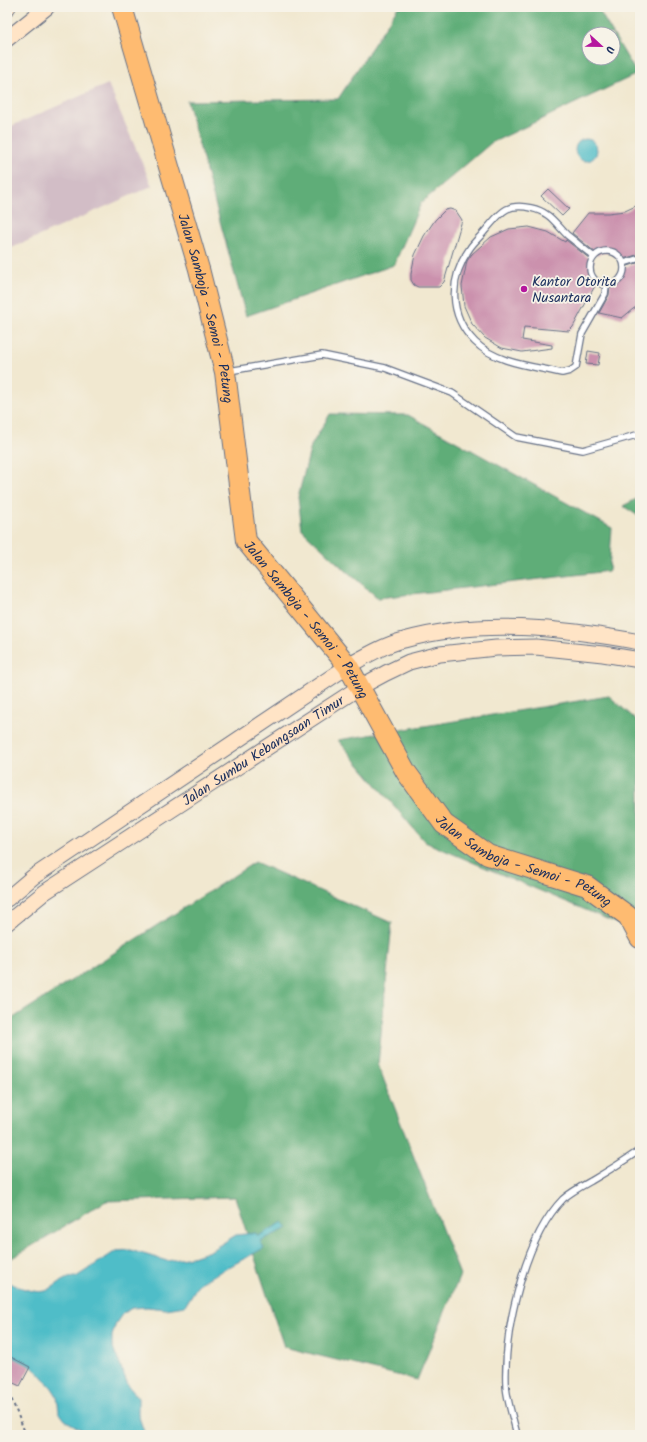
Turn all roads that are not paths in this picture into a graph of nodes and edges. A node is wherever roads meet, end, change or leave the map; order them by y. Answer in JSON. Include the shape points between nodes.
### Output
{"nodes":[{"id":1,"x":47,"y":7,"type":"edge"},
{"id":2,"x":122,"y":7,"type":"edge"},
{"id":3,"x":7,"y":38,"type":"edge"},
{"id":4,"x":593,"y":256,"type":"junction"},
{"id":5,"x":640,"y":258,"type":"edge"},
{"id":6,"x":624,"y":263,"type":"junction"},
{"id":7,"x":606,"y":285,"type":"junction"},
{"id":8,"x":225,"y":372,"type":"junction"},
{"id":9,"x":640,"y":434,"type":"edge"},
{"id":10,"x":640,"y":642,"type":"edge"},
{"id":11,"x":640,"y":660,"type":"edge"},
{"id":12,"x":348,"y":666,"type":"junction"},
{"id":13,"x":360,"y":687,"type":"junction"},
{"id":14,"x":7,"y":899,"type":"edge"},
{"id":15,"x":7,"y":923,"type":"edge"},
{"id":16,"x":640,"y":938,"type":"edge"},
{"id":17,"x":640,"y":1150,"type":"edge"},
{"id":18,"x":517,"y":1435,"type":"edge"}],
"edges":[{"from":1,"to":3,"type":"street"},
{"from":2,"to":8,"type":"highway","name":"Jalan Samboja - Semoi - Petung","via":[[199,269]]},
{"from":4,"to":6,"type":"lane","via":[[601,251],[610,250],[619,255]]},
{"from":4,"to":7,"type":"lane","via":[[589,265],[590,275],[596,282]]},
{"from":4,"to":7,"type":"lane","via":[[566,234],[549,215],[532,208],[516,206],[503,210],[470,248],[458,270],[454,289],[456,312],[475,342],[492,354],[506,360],[562,373],[576,367],[582,334],[605,294]]},
{"from":5,"to":6,"type":"lane"},
{"from":6,"to":7,"type":"lane","via":[[620,279],[614,284]]},
{"from":8,"to":9,"type":"lane","via":[[322,356],[385,368],[452,393],[516,437],[583,450]]},
{"from":8,"to":12,"type":"highway","name":"Jalan Samboja - Semoi - Petung","via":[[246,541]]},
{"from":10,"to":12,"type":"street","name":"Jalan Sumbu Kebangsaan Timur","via":[[537,628],[459,630],[403,640]]},
{"from":11,"to":13,"type":"street","name":"Jalan Sumbu Kebangsaan Timur","via":[[536,647],[496,648],[440,654],[409,662]]},
{"from":12,"to":13,"type":"highway","name":"Jalan Samboja - Semoi - Petung"},
{"from":12,"to":14,"type":"street","name":"Jalan Sumbu Kebangsaan Timur","via":[[33,877]]},
{"from":13,"to":15,"type":"street","name":"Jalan Sumbu Kebangsaan Timur","via":[[45,892]]},
{"from":13,"to":16,"type":"highway","name":"Jalan Samboja - Semoi - Petung","via":[[406,772],[444,824],[488,855],[587,886],[628,916]]},
{"from":17,"to":18,"type":"lane","via":[[565,1198],[544,1224],[529,1255],[518,1290],[508,1341],[506,1386]]}]}
